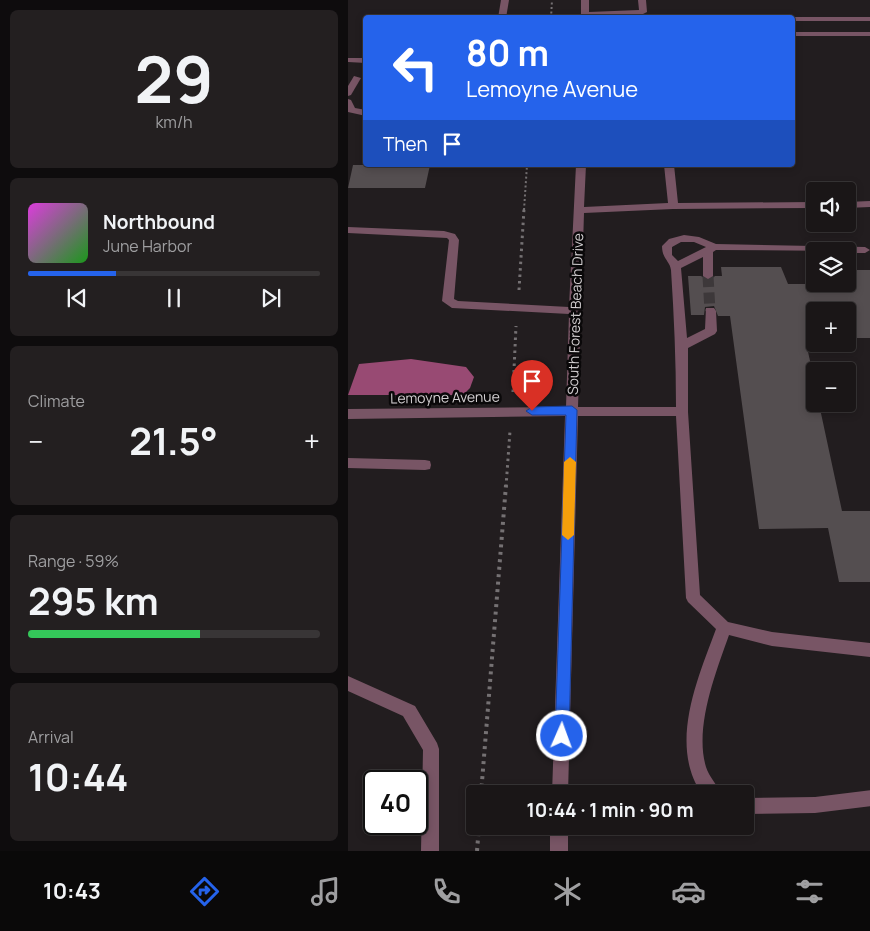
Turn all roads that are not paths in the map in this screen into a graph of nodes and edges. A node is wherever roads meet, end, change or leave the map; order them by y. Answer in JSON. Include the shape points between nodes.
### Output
{"nodes":[{"id":1,"x":505,"y":0,"type":"edge"},
{"id":2,"x":585,"y":0,"type":"edge"},
{"id":3,"x":642,"y":0,"type":"edge"},
{"id":4,"x":502,"y":15,"type":"edge"},
{"id":5,"x":585,"y":15,"type":"edge"},
{"id":6,"x":643,"y":15,"type":"edge"},
{"id":7,"x":795,"y":19,"type":"edge"},
{"id":8,"x":870,"y":19,"type":"edge"},
{"id":9,"x":795,"y":34,"type":"edge"},
{"id":10,"x":870,"y":34,"type":"edge"},
{"id":11,"x":348,"y":60,"type":"edge"},
{"id":12,"x":363,"y":61,"type":"edge"},
{"id":13,"x":357,"y":78,"type":"edge"},
{"id":14,"x":348,"y":93,"type":"edge"},
{"id":15,"x":348,"y":102,"type":"edge"},
{"id":16,"x":363,"y":112,"type":"edge"},
{"id":17,"x":581,"y":167,"type":"edge"},
{"id":18,"x":669,"y":167,"type":"edge"},
{"id":19,"x":870,"y":204,"type":"edge"},
{"id":20,"x":806,"y":205,"type":"edge"},
{"id":21,"x":856,"y":205,"type":"edge"},
{"id":22,"x":673,"y":206,"type":"junction"},
{"id":23,"x":579,"y":210,"type":"junction"},
{"id":24,"x":348,"y":230,"type":"edge"},
{"id":25,"x":711,"y":248,"type":"junction"},
{"id":26,"x":864,"y":250,"type":"dead end"},
{"id":27,"x":676,"y":266,"type":"junction"},
{"id":28,"x":708,"y":276,"type":"tunnel mouth"},
{"id":29,"x":574,"y":311,"type":"junction"},
{"id":30,"x":710,"y":311,"type":"tunnel mouth"},
{"id":31,"x":682,"y":346,"type":"junction"},
{"id":32,"x":572,"y":410,"type":"junction"},
{"id":33,"x":682,"y":412,"type":"junction"},
{"id":34,"x":348,"y":414,"type":"edge"},
{"id":35,"x":348,"y":463,"type":"edge"},
{"id":36,"x":425,"y":465,"type":"dead end"},
{"id":37,"x":724,"y":627,"type":"junction"},
{"id":38,"x":870,"y":650,"type":"edge"},
{"id":39,"x":348,"y":682,"type":"edge"},
{"id":40,"x":560,"y":785,"type":"edge"},
{"id":41,"x":706,"y":785,"type":"edge"},
{"id":42,"x":870,"y":798,"type":"edge"},
{"id":43,"x":754,"y":806,"type":"edge"},
{"id":44,"x":559,"y":835,"type":"edge"},
{"id":45,"x":430,"y":851,"type":"edge"},
{"id":46,"x":558,"y":851,"type":"edge"}],
"edges":[{"from":1,"to":4,"type":"street"},
{"from":2,"to":5,"type":"street"},
{"from":3,"to":6,"type":"street"},
{"from":7,"to":8,"type":"street"},
{"from":9,"to":10,"type":"street"},
{"from":11,"to":12,"type":"street"},
{"from":13,"to":14,"type":"street"},
{"from":15,"to":16,"type":"street","via":[[351,110]]},
{"from":17,"to":23,"type":"street","name":"South Forest Beach Drive"},
{"from":18,"to":22,"type":"street"},
{"from":19,"to":21,"type":"street"},
{"from":20,"to":22,"type":"street"},
{"from":22,"to":23,"type":"street"},
{"from":23,"to":29,"type":"street","name":"South Forest Beach Drive"},
{"from":24,"to":29,"type":"street","via":[[451,236],[454,240],[448,301],[456,305]]},
{"from":25,"to":26,"type":"street"},
{"from":25,"to":27,"type":"street"},
{"from":25,"to":27,"type":"street","via":[[698,239],[673,240],[667,246],[667,255]]},
{"from":25,"to":28,"type":"street"},
{"from":27,"to":31,"type":"street"},
{"from":29,"to":32,"type":"street","name":"South Forest Beach Drive"},
{"from":30,"to":31,"type":"street","via":[[710,331]]},
{"from":31,"to":33,"type":"street"},
{"from":32,"to":33,"type":"street","name":"Lemoyne Avenue"},
{"from":32,"to":34,"type":"street","name":"Lemoyne Avenue"},
{"from":32,"to":40,"type":"street","name":"South Forest Beach Drive"},
{"from":33,"to":37,"type":"street","via":[[693,598]]},
{"from":35,"to":36,"type":"street"},
{"from":37,"to":38,"type":"street","via":[[772,639]]},
{"from":37,"to":41,"type":"street","via":[[708,673],[696,731],[695,759]]},
{"from":39,"to":45,"type":"street","via":[[409,711],[431,749]]},
{"from":42,"to":43,"type":"street","via":[[815,805]]},
{"from":44,"to":46,"type":"street"}]}
